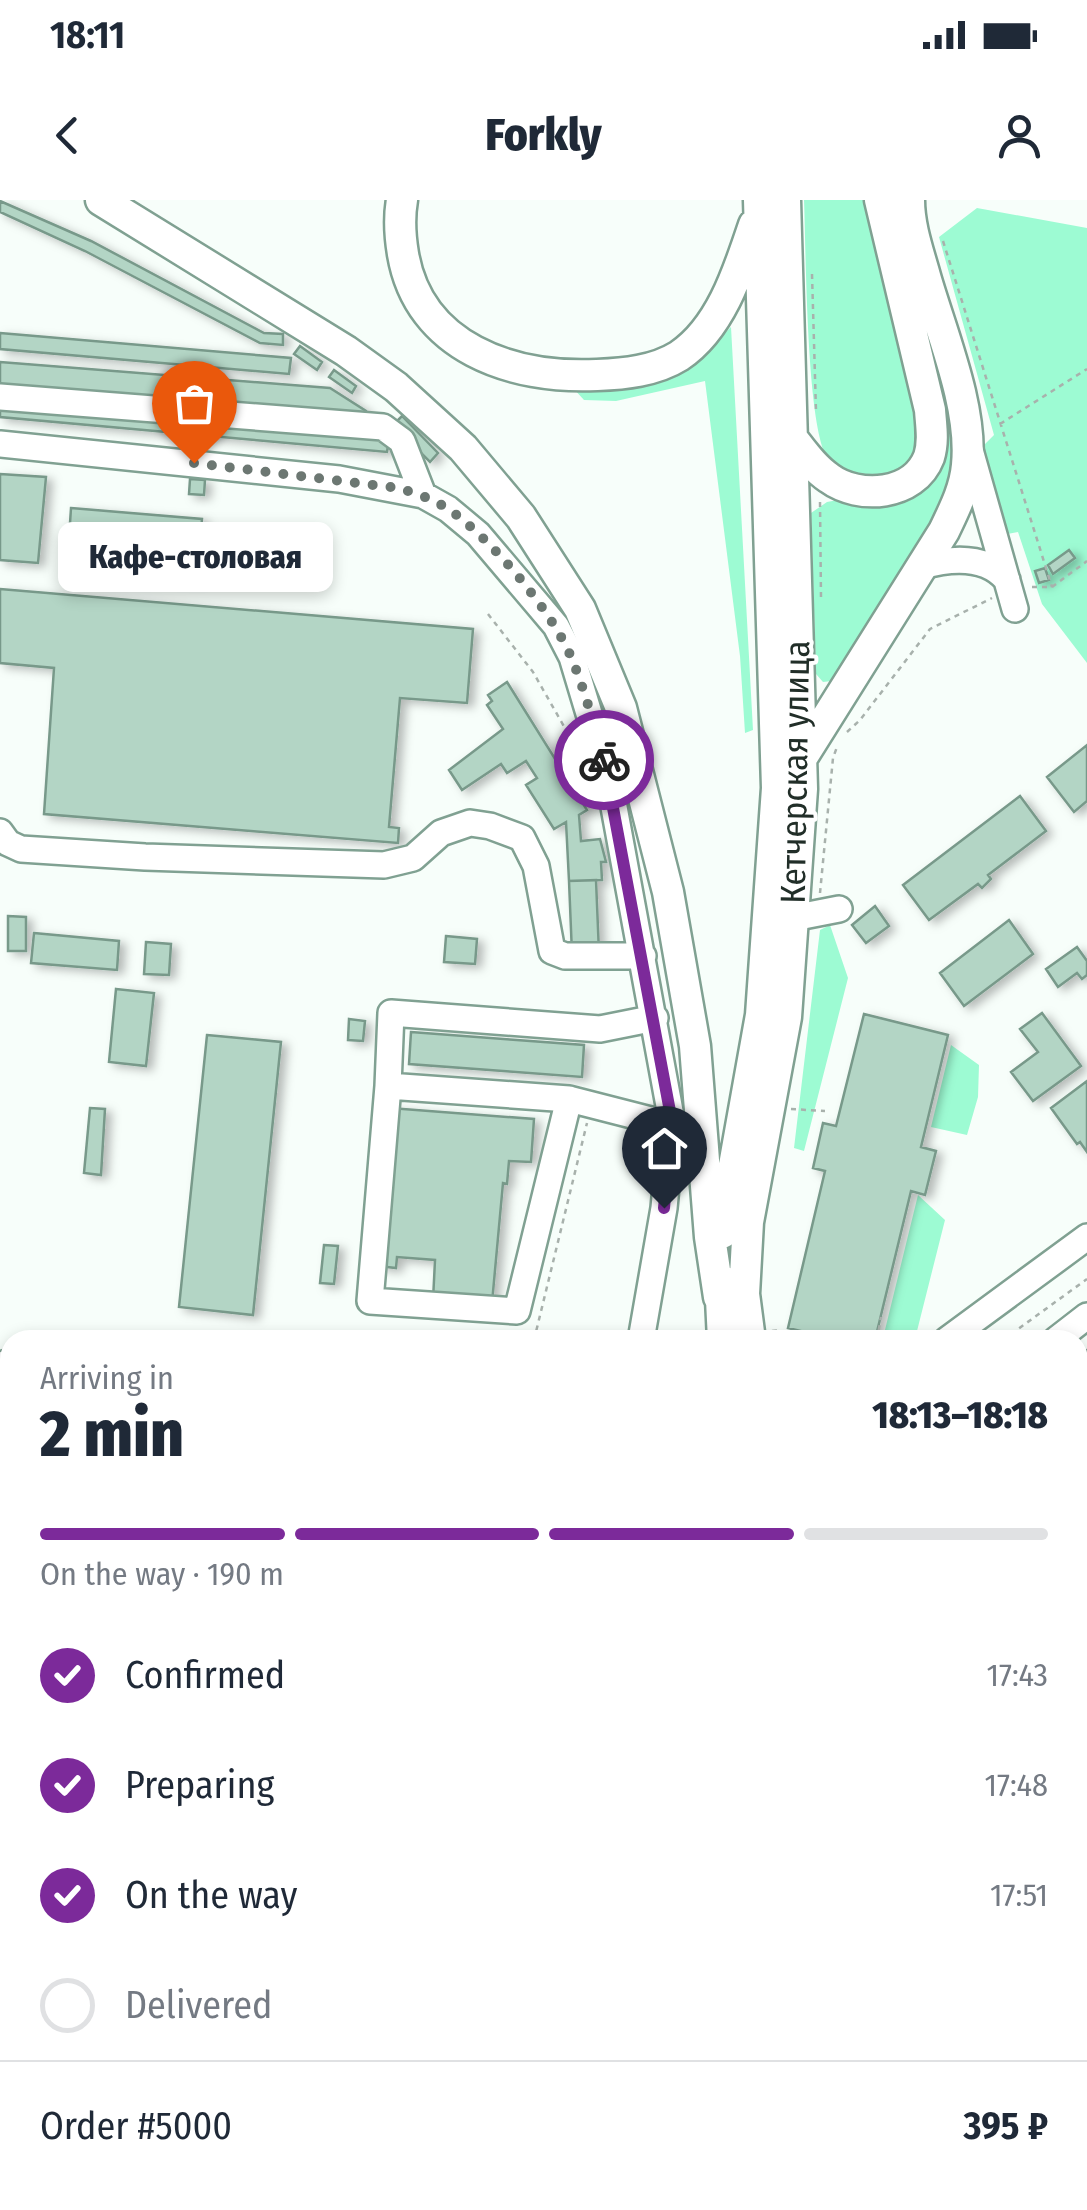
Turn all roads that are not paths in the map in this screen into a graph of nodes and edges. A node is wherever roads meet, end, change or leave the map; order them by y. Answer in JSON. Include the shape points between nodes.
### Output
{"nodes":[{"id":1,"x":101,"y":200,"type":"edge"},
{"id":2,"x":402,"y":200,"type":"edge"},
{"id":3,"x":880,"y":200,"type":"edge"},
{"id":4,"x":909,"y":200,"type":"edge"},
{"id":5,"x":768,"y":202,"type":"edge"},
{"id":6,"x":0,"y":397,"type":"edge"},
{"id":7,"x":792,"y":438,"type":"junction"},
{"id":8,"x":968,"y":441,"type":"junction"},
{"id":9,"x":0,"y":444,"type":"edge"},
{"id":10,"x":423,"y":496,"type":"junction"},
{"id":11,"x":922,"y":566,"type":"junction"},
{"id":12,"x":801,"y":759,"type":"junction"},
{"id":13,"x":0,"y":832,"type":"edge"},
{"id":14,"x":643,"y":956,"type":"junction"},
{"id":15,"x":654,"y":1018,"type":"junction"},
{"id":16,"x":388,"y":1086,"type":"junction"},
{"id":17,"x":580,"y":1102,"type":"junction"},
{"id":18,"x":672,"y":1122,"type":"junction"},
{"id":19,"x":1087,"y":1238,"type":"edge"},
{"id":20,"x":719,"y":1297,"type":"junction"},
{"id":21,"x":643,"y":1330,"type":"edge"},
{"id":22,"x":722,"y":1330,"type":"edge"},
{"id":23,"x":761,"y":1330,"type":"edge"},
{"id":24,"x":961,"y":1330,"type":"edge"}],
"edges":[{"from":1,"to":20,"type":"main road","via":[[396,387],[464,448],[580,609],[621,708],[668,892],[695,1046]]},
{"from":2,"to":5,"type":"main road","via":[[406,272],[439,328],[494,362],[584,376],[654,367],[704,333]]},
{"from":3,"to":7,"type":"main road","via":[[930,410],[928,458],[902,486],[867,491],[830,480]]},
{"from":4,"to":8,"type":"main road"},
{"from":5,"to":7,"type":"main road","name":"Кетчерская улица"},
{"from":5,"to":20,"type":"main road","name":"Кетчерская улица","via":[[777,788],[761,1015],[723,1218]]},
{"from":6,"to":10,"type":"street","via":[[383,428],[402,442]]},
{"from":7,"to":12,"type":"main road","name":"Кетчерская улица"},
{"from":8,"to":11,"type":"main road","via":[[959,498]]},
{"from":8,"to":11,"type":"street","via":[[1010,592],[1000,571],[975,561]]},
{"from":9,"to":10,"type":"street","via":[[339,478]]},
{"from":10,"to":14,"type":"street","via":[[478,534],[547,614],[572,657],[609,780]]},
{"from":11,"to":12,"type":"main road"},
{"from":12,"to":23,"type":"main road","name":"Кетчерская улица","via":[[816,914],[786,1017],[748,1222],[744,1294]]},
{"from":13,"to":14,"type":"street","via":[[21,849],[384,865],[413,858],[442,833],[490,826],[522,838],[536,866],[552,951]]},
{"from":14,"to":15,"type":"street"},
{"from":15,"to":16,"type":"street","via":[[600,1029],[391,1014]]},
{"from":15,"to":18,"type":"street"},
{"from":16,"to":17,"type":"street"},
{"from":16,"to":17,"type":"street","via":[[370,1301],[517,1310]]},
{"from":17,"to":18,"type":"street"},
{"from":18,"to":21,"type":"street"},
{"from":19,"to":24,"type":"street"},
{"from":20,"to":22,"type":"main road","name":"Кетчерская улица"}]}
